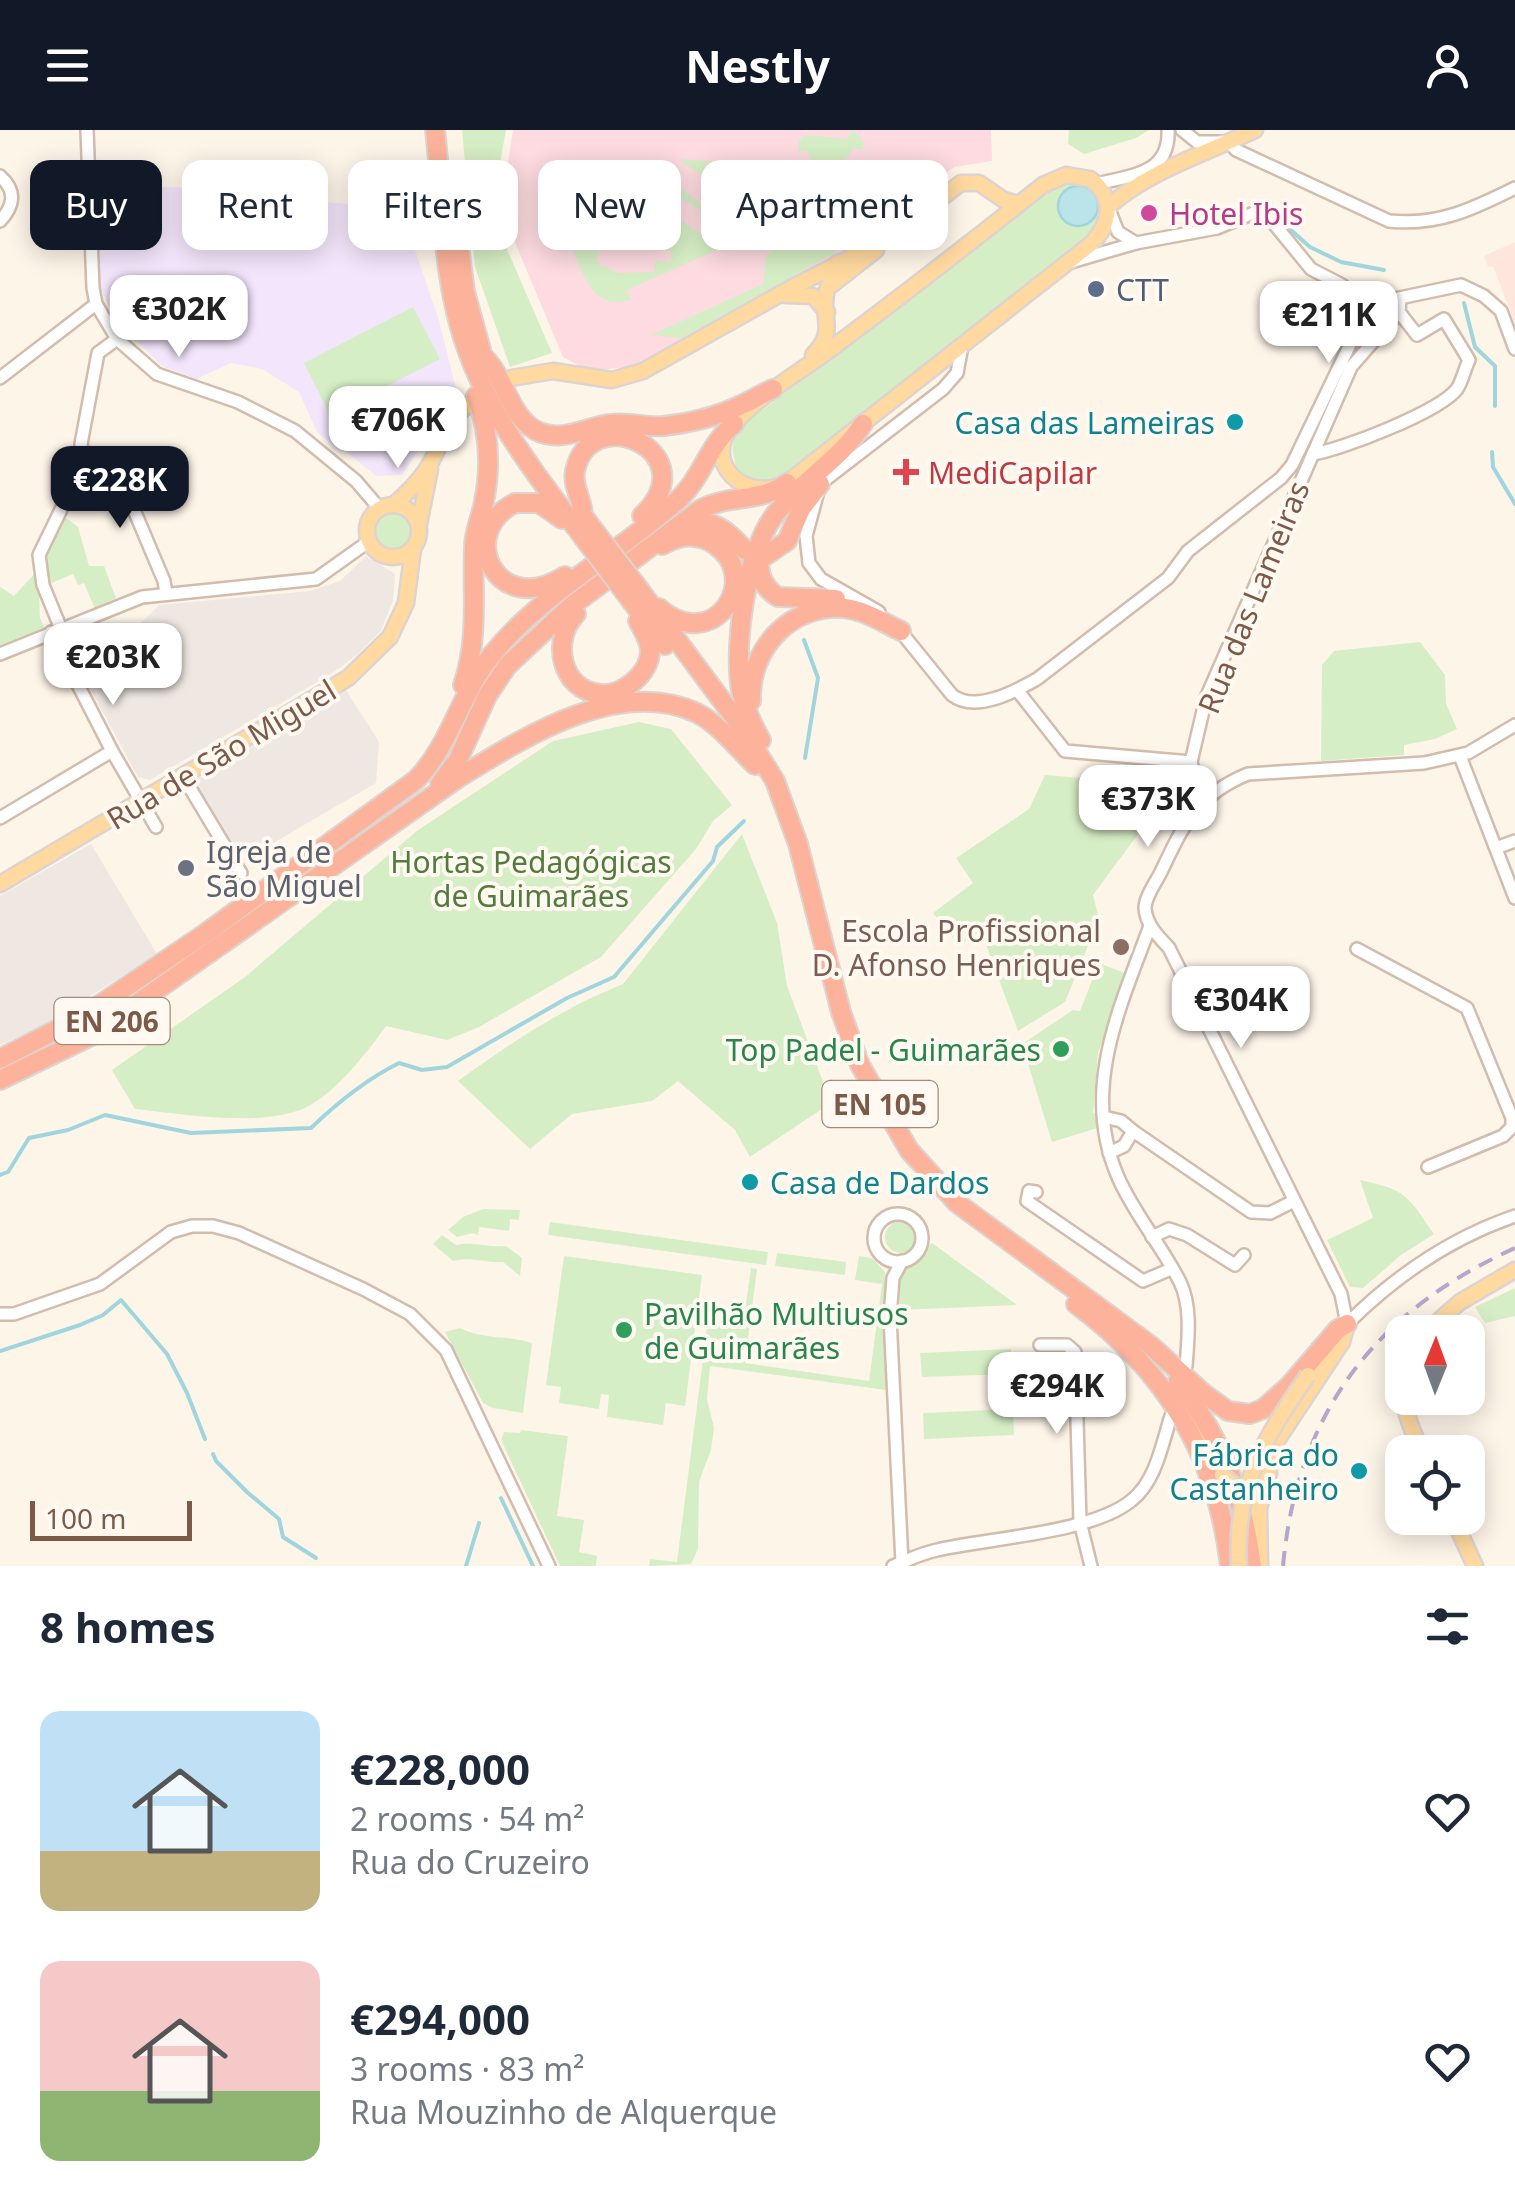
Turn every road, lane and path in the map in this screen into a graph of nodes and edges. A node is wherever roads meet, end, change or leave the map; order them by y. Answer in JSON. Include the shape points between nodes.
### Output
{"nodes":[{"id":1,"x":87,"y":130,"type":"edge"},
{"id":2,"x":435,"y":130,"type":"edge"},
{"id":3,"x":446,"y":130,"type":"edge"},
{"id":4,"x":1168,"y":130,"type":"edge"},
{"id":5,"x":1182,"y":130,"type":"edge"},
{"id":6,"x":1256,"y":130,"type":"edge"},
{"id":7,"x":1229,"y":142,"type":"junction"},
{"id":8,"x":0,"y":176,"type":"edge"},
{"id":9,"x":1097,"y":184,"type":"junction"},
{"id":10,"x":1515,"y":188,"type":"edge"},
{"id":11,"x":948,"y":193,"type":"edge"},
{"id":12,"x":1019,"y":204,"type":"junction"},
{"id":13,"x":1108,"y":207,"type":"junction"},
{"id":14,"x":0,"y":221,"type":"edge"},
{"id":15,"x":1136,"y":243,"type":"junction"},
{"id":16,"x":864,"y":250,"type":"edge"},
{"id":17,"x":874,"y":250,"type":"edge"},
{"id":18,"x":837,"y":263,"type":"junction"},
{"id":19,"x":1066,"y":264,"type":"junction"},
{"id":20,"x":830,"y":286,"type":"junction"},
{"id":21,"x":778,"y":297,"type":"junction"},
{"id":22,"x":1400,"y":298,"type":"junction"},
{"id":23,"x":96,"y":304,"type":"junction"},
{"id":24,"x":1357,"y":308,"type":"junction"},
{"id":25,"x":828,"y":312,"type":"junction"},
{"id":26,"x":1399,"y":312,"type":"junction"},
{"id":27,"x":117,"y":339,"type":"junction"},
{"id":28,"x":962,"y":346,"type":"junction"},
{"id":29,"x":1515,"y":349,"type":"edge"},
{"id":30,"x":477,"y":358,"type":"junction"},
{"id":31,"x":800,"y":370,"type":"junction"},
{"id":32,"x":0,"y":378,"type":"edge"},
{"id":33,"x":511,"y":378,"type":"dead end"},
{"id":34,"x":774,"y":389,"type":"junction"},
{"id":35,"x":471,"y":404,"type":"dead end"},
{"id":36,"x":734,"y":424,"type":"junction"},
{"id":37,"x":863,"y":424,"type":"junction"},
{"id":38,"x":1313,"y":454,"type":"junction"},
{"id":39,"x":84,"y":462,"type":"junction"},
{"id":40,"x":431,"y":463,"type":"junction"},
{"id":41,"x":787,"y":483,"type":"junction"},
{"id":42,"x":820,"y":484,"type":"junction"},
{"id":43,"x":387,"y":507,"type":"junction"},
{"id":44,"x":778,"y":511,"type":"junction"},
{"id":45,"x":578,"y":520,"type":"junction"},
{"id":46,"x":419,"y":524,"type":"junction"},
{"id":47,"x":629,"y":536,"type":"junction"},
{"id":48,"x":676,"y":538,"type":"junction"},
{"id":49,"x":368,"y":542,"type":"junction"},
{"id":50,"x":652,"y":548,"type":"junction"},
{"id":51,"x":413,"y":549,"type":"junction"},
{"id":52,"x":745,"y":550,"type":"dead end"},
{"id":53,"x":766,"y":556,"type":"dead end"},
{"id":54,"x":390,"y":558,"type":"junction"},
{"id":55,"x":587,"y":570,"type":"junction"},
{"id":56,"x":598,"y":586,"type":"junction"},
{"id":57,"x":406,"y":590,"type":"junction"},
{"id":58,"x":166,"y":594,"type":"junction"},
{"id":59,"x":637,"y":597,"type":"junction"},
{"id":60,"x":875,"y":609,"type":"junction"},
{"id":61,"x":901,"y":630,"type":"junction"},
{"id":62,"x":56,"y":631,"type":"junction"},
{"id":63,"x":0,"y":654,"type":"edge"},
{"id":64,"x":1017,"y":690,"type":"junction"},
{"id":65,"x":459,"y":710,"type":"junction"},
{"id":66,"x":1515,"y":725,"type":"edge"},
{"id":67,"x":761,"y":740,"type":"junction"},
{"id":68,"x":112,"y":750,"type":"junction"},
{"id":69,"x":1460,"y":756,"type":"junction"},
{"id":70,"x":759,"y":762,"type":"junction"},
{"id":71,"x":1191,"y":762,"type":"junction"},
{"id":72,"x":184,"y":778,"type":"junction"},
{"id":73,"x":1211,"y":793,"type":"junction"},
{"id":74,"x":140,"y":802,"type":"junction"},
{"id":75,"x":0,"y":818,"type":"edge"},
{"id":76,"x":394,"y":822,"type":"junction"},
{"id":77,"x":156,"y":827,"type":"dead end"},
{"id":78,"x":1515,"y":841,"type":"edge"},
{"id":79,"x":1496,"y":848,"type":"junction"},
{"id":80,"x":242,"y":873,"type":"dead end"},
{"id":81,"x":0,"y":884,"type":"edge"},
{"id":82,"x":1515,"y":898,"type":"edge"},
{"id":83,"x":1150,"y":926,"type":"junction"},
{"id":84,"x":1357,"y":949,"type":"dead end"},
{"id":85,"x":0,"y":1059,"type":"edge"},
{"id":86,"x":0,"y":1080,"type":"edge"},
{"id":87,"x":1515,"y":1080,"type":"edge"},
{"id":88,"x":1498,"y":1087,"type":"junction"},
{"id":89,"x":1104,"y":1116,"type":"junction"},
{"id":90,"x":1133,"y":1131,"type":"junction"},
{"id":91,"x":1109,"y":1153,"type":"junction"},
{"id":92,"x":1428,"y":1167,"type":"dead end"},
{"id":93,"x":1036,"y":1192,"type":"dead end"},
{"id":94,"x":1294,"y":1201,"type":"junction"},
{"id":95,"x":1515,"y":1216,"type":"edge"},
{"id":96,"x":1152,"y":1238,"type":"junction"},
{"id":97,"x":1244,"y":1255,"type":"dead end"},
{"id":98,"x":886,"y":1258,"type":"junction"},
{"id":99,"x":902,"y":1261,"type":"junction"},
{"id":100,"x":1170,"y":1269,"type":"junction"},
{"id":101,"x":1515,"y":1270,"type":"edge"},
{"id":102,"x":894,"y":1278,"type":"junction"},
{"id":103,"x":0,"y":1314,"type":"edge"},
{"id":104,"x":1445,"y":1315,"type":"edge"},
{"id":105,"x":1346,"y":1324,"type":"junction"},
{"id":106,"x":1040,"y":1345,"type":"dead end"},
{"id":107,"x":1150,"y":1345,"type":"junction"},
{"id":108,"x":1141,"y":1364,"type":"junction"},
{"id":109,"x":1186,"y":1366,"type":"dead end"},
{"id":110,"x":1171,"y":1416,"type":"dead end"},
{"id":111,"x":1283,"y":1432,"type":"junction"},
{"id":112,"x":1080,"y":1522,"type":"junction"},
{"id":113,"x":1460,"y":1535,"type":"edge"},
{"id":114,"x":917,"y":1561,"type":"edge"},
{"id":115,"x":898,"y":1564,"type":"edge"},
{"id":116,"x":549,"y":1566,"type":"edge"},
{"id":117,"x":1091,"y":1566,"type":"edge"},
{"id":118,"x":1230,"y":1566,"type":"edge"},
{"id":119,"x":1239,"y":1566,"type":"edge"},
{"id":120,"x":1252,"y":1566,"type":"edge"},
{"id":121,"x":1260,"y":1566,"type":"edge"},
{"id":122,"x":1476,"y":1566,"type":"edge"}],
"edges":[{"from":1,"to":23,"type":"street"},
{"from":2,"to":30,"type":"highway","number":"EN 105","via":[[452,291]]},
{"from":3,"to":30,"type":"highway","number":"EN 105"},
{"from":4,"to":9,"type":"street","via":[[1169,150],[1159,164]]},
{"from":5,"to":7,"type":"street","via":[[1197,142]]},
{"from":6,"to":7,"type":"main road"},
{"from":7,"to":10,"type":"street","via":[[1389,221],[1461,214]]},
{"from":7,"to":13,"type":"main road","via":[[1136,186]]},
{"from":8,"to":14,"type":"street","via":[[12,197]]},
{"from":9,"to":12,"type":"main road","via":[[1059,176]]},
{"from":9,"to":13,"type":"main road"},
{"from":11,"to":12,"type":"main road","via":[[961,183],[979,183]]},
{"from":12,"to":31,"type":"main road"},
{"from":13,"to":15,"type":"street","via":[[1118,232]]},
{"from":13,"to":19,"type":"main road","via":[[1103,230]]},
{"from":15,"to":19,"type":"street"},
{"from":15,"to":24,"type":"street","via":[[1217,228],[1256,212],[1271,220],[1311,269],[1342,285]]},
{"from":16,"to":18,"type":"main road"},
{"from":17,"to":20,"type":"main road"},
{"from":18,"to":20,"type":"main road"},
{"from":18,"to":21,"type":"main road"},
{"from":19,"to":28,"type":"main road"},
{"from":20,"to":25,"type":"main road"},
{"from":21,"to":25,"type":"main road","via":[[813,296]]},
{"from":21,"to":33,"type":"main road","via":[[634,374],[612,380],[538,371]]},
{"from":22,"to":24,"type":"street"},
{"from":22,"to":26,"type":"street"},
{"from":22,"to":29,"type":"street","via":[[1462,285],[1501,312]]},
{"from":23,"to":27,"type":"street"},
{"from":23,"to":32,"type":"street"},
{"from":24,"to":64,"type":"street","via":[[1354,336],[1281,478],[1188,551],[1168,578]]},
{"from":25,"to":31,"type":"main road","via":[[823,344]]},
{"from":26,"to":38,"type":"street","name":"Rua das Lameiras","via":[[1351,367]]},
{"from":26,"to":38,"type":"street","via":[[1417,335],[1444,319],[1469,360],[1456,390],[1396,426]]},
{"from":27,"to":39,"type":"street","via":[[98,354],[81,444]]},
{"from":27,"to":43,"type":"street","via":[[157,374],[238,402],[295,431]]},
{"from":28,"to":37,"type":"main road"},
{"from":28,"to":42,"type":"street","via":[[957,373],[943,388]]},
{"from":30,"to":34,"type":"highway","via":[[494,366],[528,425],[551,435],[695,420]]},
{"from":30,"to":45,"type":"highway","number":"EN 105"},
{"from":30,"to":65,"type":"highway","via":[[470,374],[488,455],[474,542],[474,642]]},
{"from":31,"to":34,"type":"main road"},
{"from":34,"to":36,"type":"main road"},
{"from":35,"to":40,"type":"main road","via":[[446,426]]},
{"from":36,"to":41,"type":"main road","via":[[723,456],[734,478],[755,490]]},
{"from":36,"to":47,"type":"highway","number":"EN 206","via":[[713,444],[690,488]]},
{"from":37,"to":41,"type":"main road"},
{"from":37,"to":44,"type":"highway"},
{"from":38,"to":71,"type":"street","name":"Rua das Lameiras","via":[[1206,698]]},
{"from":39,"to":58,"type":"street","via":[[129,498]]},
{"from":39,"to":62,"type":"street","via":[[39,555]]},
{"from":40,"to":43,"type":"main road"},
{"from":40,"to":46,"type":"main road"},
{"from":41,"to":50,"type":"highway","number":"EN 206","via":[[768,495],[708,506]]},
{"from":42,"to":53,"type":"highway","via":[[800,508],[787,541]]},
{"from":42,"to":60,"type":"street","via":[[806,536],[809,563],[821,579]]},
{"from":43,"to":46,"type":"main road","via":[[408,510]]},
{"from":43,"to":49,"type":"main road","via":[[368,526]]},
{"from":44,"to":60,"type":"highway","via":[[758,566],[771,592]]},
{"from":44,"to":67,"type":"highway","via":[[750,568],[741,647],[742,694]]},
{"from":45,"to":47,"type":"highway","via":[[583,505],[574,483],[582,456],[608,437],[638,439],[656,456],[662,478],[654,505]]},
{"from":45,"to":55,"type":"highway","via":[[539,504],[515,503],[488,530],[489,559],[501,578],[526,590],[550,585],[575,568]]},
{"from":45,"to":59,"type":"highway","number":"EN 105","bridge":true},
{"from":46,"to":51,"type":"main road"},
{"from":47,"to":55,"type":"highway","number":"EN 206"},
{"from":48,"to":50,"type":"highway"},
{"from":48,"to":52,"type":"highway","via":[[696,524],[714,525]]},
{"from":48,"to":59,"type":"highway","via":[[701,538],[726,555],[734,580],[726,608],[688,624]]},
{"from":49,"to":54,"type":"main road"},
{"from":49,"to":58,"type":"street","via":[[316,579]]},
{"from":50,"to":56,"type":"highway","number":"EN 206"},
{"from":51,"to":54,"type":"main road"},
{"from":51,"to":57,"type":"main road","name":"Rua de São Miguel"},
{"from":54,"to":57,"type":"main road"},
{"from":55,"to":65,"type":"highway","number":"EN 206","via":[[506,639]]},
{"from":56,"to":59,"type":"highway","via":[[560,643],[568,672],[600,694],[621,690],[645,667],[650,650]]},
{"from":56,"to":76,"type":"highway","number":"EN 206","via":[[507,666],[448,774]]},
{"from":57,"to":72,"type":"main road","name":"Rua de São Miguel","via":[[390,636],[348,678]]},
{"from":58,"to":62,"type":"street","via":[[129,601]]},
{"from":59,"to":70,"type":"highway","number":"EN 105"},
{"from":60,"to":61,"type":"street"},
{"from":61,"to":64,"type":"street","via":[[957,699],[973,702]]},
{"from":61,"to":67,"type":"highway","via":[[844,608],[806,614],[782,627],[752,679]]},
{"from":62,"to":63,"type":"street"},
{"from":62,"to":68,"type":"street"},
{"from":64,"to":71,"type":"street","via":[[1066,752]]},
{"from":65,"to":85,"type":"highway","number":"EN 206","via":[[436,756],[398,794],[83,1016]]},
{"from":66,"to":69,"type":"street"},
{"from":67,"to":70,"type":"highway"},
{"from":68,"to":74,"type":"street"},
{"from":68,"to":75,"type":"street"},
{"from":69,"to":73,"type":"street","via":[[1248,774]]},
{"from":69,"to":79,"type":"street"},
{"from":70,"to":76,"type":"highway","via":[[696,713],[667,704],[625,704],[521,741]]},
{"from":70,"to":107,"type":"highway","number":"EN 105","via":[[791,819],[860,1065],[909,1150],[957,1203]]},
{"from":70,"to":108,"type":"highway","number":"EN 105","via":[[830,1016],[850,1070],[900,1156],[950,1212],[1082,1308]]},
{"from":71,"to":73,"type":"street"},
{"from":72,"to":74,"type":"main road","name":"Rua de São Miguel"},
{"from":72,"to":80,"type":"street"},
{"from":73,"to":83,"type":"street","via":[[1176,840],[1153,887],[1145,906]]},
{"from":74,"to":77,"type":"street"},
{"from":74,"to":81,"type":"main road","name":"Rua de São Miguel"},
{"from":76,"to":86,"type":"highway","number":"EN 206","via":[[90,1036]]},
{"from":78,"to":79,"type":"street"},
{"from":79,"to":82,"type":"street"},
{"from":83,"to":89,"type":"street","via":[[1108,1042]]},
{"from":83,"to":94,"type":"street","via":[[1169,948]]},
{"from":84,"to":88,"type":"street","via":[[1462,1003]]},
{"from":87,"to":88,"type":"street"},
{"from":88,"to":92,"type":"street","via":[[1512,1118],[1508,1132]]},
{"from":89,"to":90,"type":"street"},
{"from":89,"to":91,"type":"street"},
{"from":90,"to":91,"type":"street"},
{"from":90,"to":94,"type":"street","via":[[1251,1212],[1270,1213]]},
{"from":91,"to":96,"type":"street"},
{"from":93,"to":100,"type":"street","via":[[1029,1191],[1028,1201],[1142,1281]]},
{"from":94,"to":105,"type":"street","via":[[1342,1294]]},
{"from":95,"to":105,"type":"street","via":[[1442,1249]]},
{"from":96,"to":97,"type":"street","via":[[1169,1230],[1188,1235],[1234,1265]]},
{"from":96,"to":100,"type":"street"},
{"from":98,"to":99,"type":"street"},
{"from":98,"to":99,"type":"street","via":[[876,1246],[876,1231],[883,1219],[905,1214],[918,1224],[922,1239],[916,1254]]},
{"from":98,"to":102,"type":"street"},
{"from":99,"to":102,"type":"street"},
{"from":100,"to":109,"type":"street","via":[[1182,1284],[1189,1324]]},
{"from":101,"to":104,"type":"main road"},
{"from":102,"to":115,"type":"street"},
{"from":103,"to":116,"type":"street","via":[[100,1284],[171,1232],[192,1226],[239,1233],[363,1289],[410,1314],[446,1350]]},
{"from":105,"to":107,"type":"highway","via":[[1276,1398],[1250,1414],[1218,1406]]},
{"from":105,"to":111,"type":"main road","via":[[1342,1342]]},
{"from":105,"to":119,"type":"main road","bridge":true,"via":[[1255,1460],[1241,1510]]},
{"from":106,"to":112,"type":"street","via":[[1066,1345],[1075,1352]]},
{"from":107,"to":120,"type":"highway","number":"EN 105","via":[[1214,1434],[1245,1518]]},
{"from":108,"to":111,"type":"main road","bridge":true,"via":[[1154,1369],[1186,1409],[1222,1475],[1237,1487],[1257,1483]]},
{"from":108,"to":118,"type":"highway","number":"EN 105","via":[[1181,1416],[1208,1468]]},
{"from":110,"to":112,"type":"street","via":[[1152,1475],[1134,1499]]},
{"from":111,"to":121,"type":"main road","via":[[1259,1509]]},
{"from":112,"to":114,"type":"street","via":[[933,1551]]},
{"from":112,"to":117,"type":"street"},
{"from":113,"to":122,"type":"main road"},
{"from":114,"to":115,"type":"street"}]}
